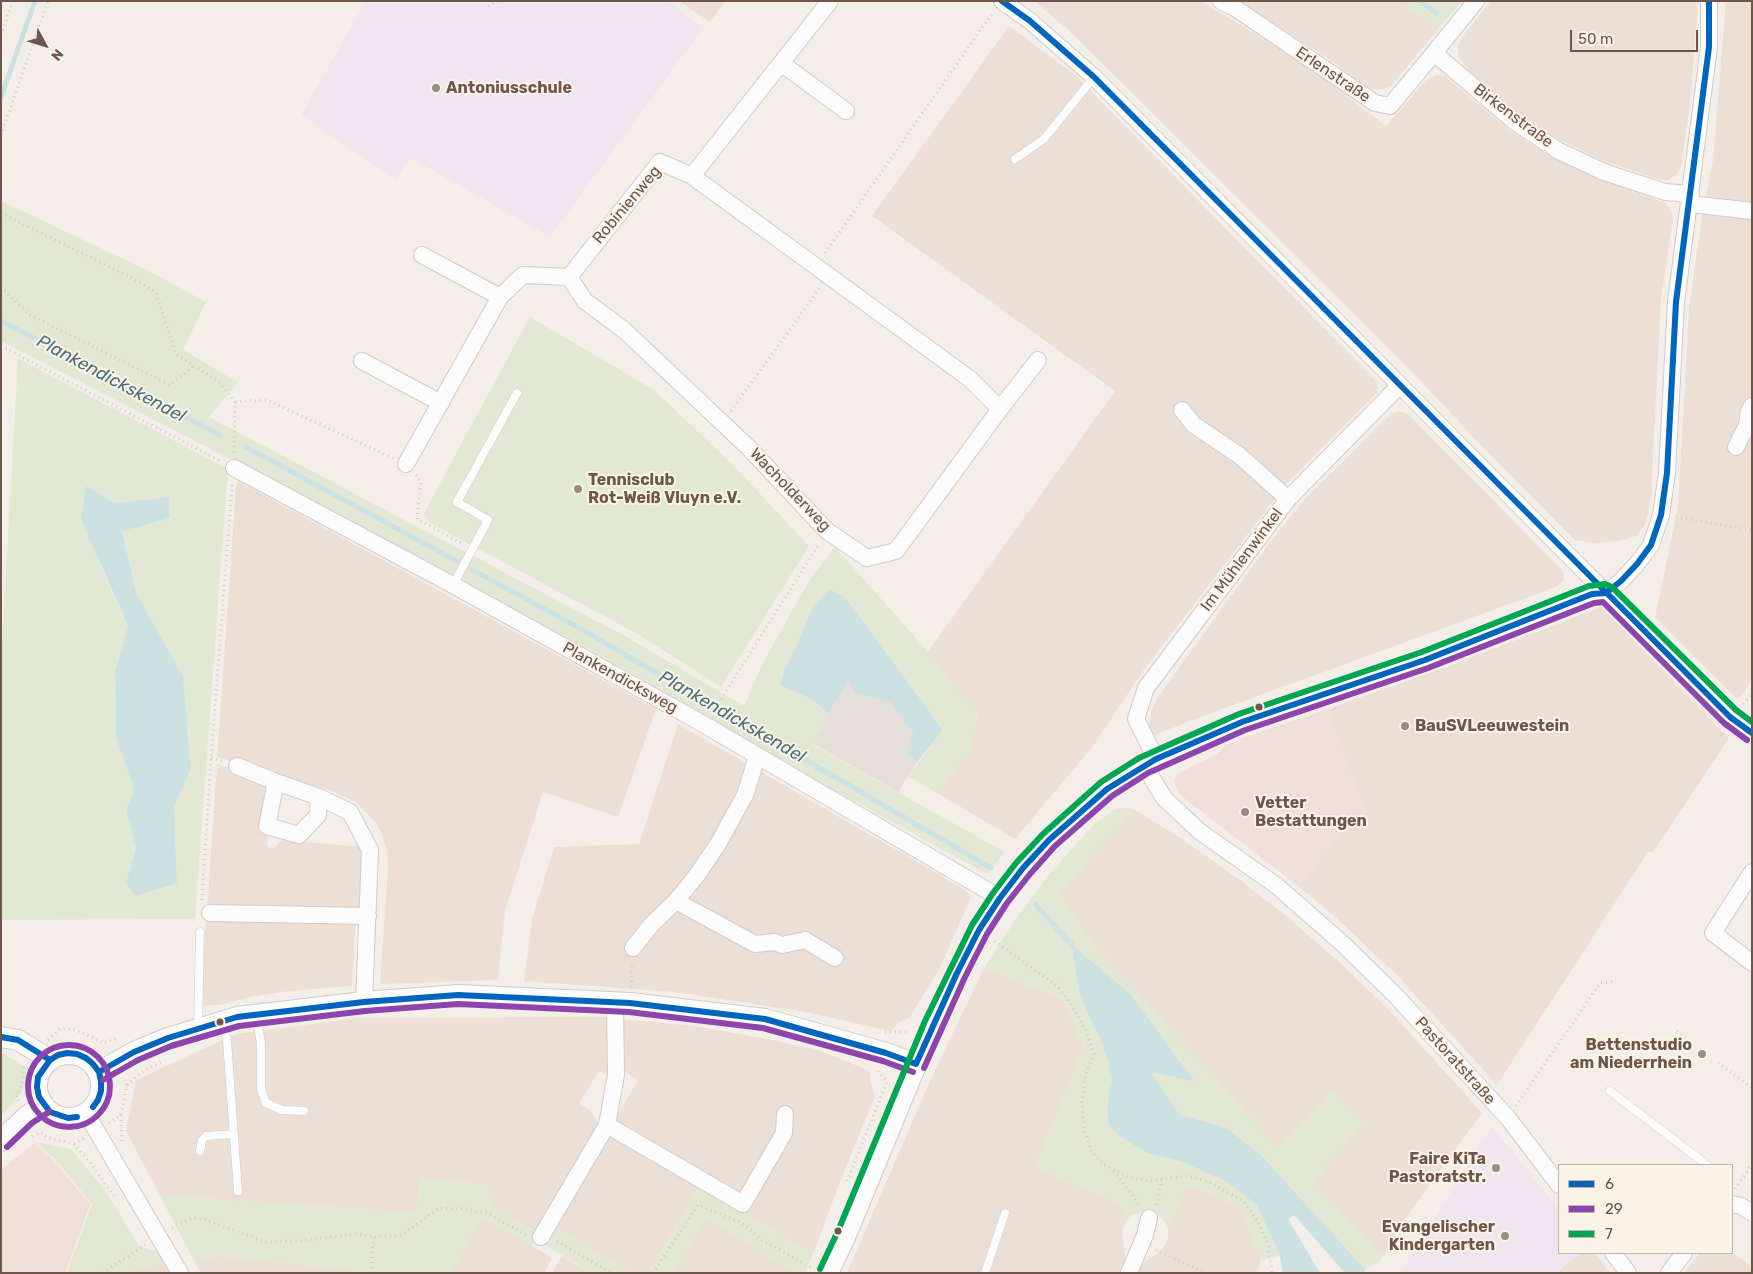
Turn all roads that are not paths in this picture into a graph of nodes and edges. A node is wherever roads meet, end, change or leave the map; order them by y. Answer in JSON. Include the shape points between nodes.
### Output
{"nodes":[{"id":1,"x":830,"y":1,"type":"edge"},
{"id":2,"x":1221,"y":1,"type":"edge"},
{"id":3,"x":1476,"y":1,"type":"edge"},
{"id":4,"x":1710,"y":1,"type":"edge"},
{"id":5,"x":998,"y":5,"type":"edge"},
{"id":6,"x":1434,"y":53,"type":"junction"},
{"id":7,"x":781,"y":63,"type":"junction"},
{"id":8,"x":1094,"y":77,"type":"junction"},
{"id":9,"x":846,"y":111,"type":"dead end"},
{"id":10,"x":1015,"y":159,"type":"dead end"},
{"id":11,"x":692,"y":176,"type":"junction"},
{"id":12,"x":1690,"y":199,"type":"junction"},
{"id":13,"x":1752,"y":211,"type":"edge"},
{"id":14,"x":422,"y":255,"type":"dead end"},
{"id":15,"x":569,"y":277,"type":"junction"},
{"id":16,"x":500,"y":297,"type":"junction"},
{"id":17,"x":1038,"y":360,"type":"dead end"},
{"id":18,"x":362,"y":361,"type":"dead end"},
{"id":19,"x":1400,"y":385,"type":"junction"},
{"id":20,"x":517,"y":393,"type":"dead end"},
{"id":21,"x":441,"y":403,"type":"junction"},
{"id":22,"x":1752,"y":406,"type":"edge"},
{"id":23,"x":1000,"y":409,"type":"junction"},
{"id":24,"x":1182,"y":410,"type":"dead end"},
{"id":25,"x":1736,"y":447,"type":"dead end"},
{"id":26,"x":406,"y":464,"type":"road end"},
{"id":27,"x":234,"y":468,"type":"road end"},
{"id":28,"x":1288,"y":499,"type":"junction"},
{"id":29,"x":453,"y":586,"type":"junction"},
{"id":30,"x":1606,"y":593,"type":"junction"},
{"id":31,"x":1752,"y":733,"type":"edge"},
{"id":32,"x":757,"y":757,"type":"junction"},
{"id":33,"x":1150,"y":762,"type":"junction"},
{"id":34,"x":237,"y":766,"type":"dead end"},
{"id":35,"x":276,"y":782,"type":"junction"},
{"id":36,"x":319,"y":797,"type":"junction"},
{"id":37,"x":1752,"y":872,"type":"edge"},
{"id":38,"x":1000,"y":898,"type":"junction"},
{"id":39,"x":676,"y":901,"type":"junction"},
{"id":40,"x":206,"y":908,"type":"road end"},
{"id":41,"x":368,"y":916,"type":"junction"},
{"id":42,"x":200,"y":932,"type":"dead end"},
{"id":43,"x":633,"y":948,"type":"road end"},
{"id":44,"x":835,"y":958,"type":"dead end"},
{"id":45,"x":1752,"y":963,"type":"edge"},
{"id":46,"x":364,"y":1002,"type":"junction"},
{"id":47,"x":623,"y":1003,"type":"junction"},
{"id":48,"x":256,"y":1015,"type":"junction"},
{"id":49,"x":222,"y":1021,"type":"junction"},
{"id":50,"x":198,"y":1029,"type":"junction"},
{"id":51,"x":1,"y":1036,"type":"edge"},
{"id":52,"x":50,"y":1060,"type":"junction"},
{"id":53,"x":916,"y":1064,"type":"junction"},
{"id":54,"x":99,"y":1072,"type":"junction"},
{"id":55,"x":1610,"y":1091,"type":"dead end"},
{"id":56,"x":44,"y":1105,"type":"junction"},
{"id":57,"x":304,"y":1111,"type":"dead end"},
{"id":58,"x":86,"y":1113,"type":"junction"},
{"id":59,"x":785,"y":1114,"type":"dead end"},
{"id":60,"x":607,"y":1125,"type":"junction"},
{"id":61,"x":234,"y":1134,"type":"junction"},
{"id":62,"x":1,"y":1141,"type":"edge"},
{"id":63,"x":200,"y":1151,"type":"dead end"},
{"id":64,"x":1707,"y":1164,"type":"edge"},
{"id":65,"x":1558,"y":1184,"type":"edge"},
{"id":66,"x":238,"y":1191,"type":"dead end"},
{"id":67,"x":1733,"y":1204,"type":"edge"},
{"id":68,"x":1006,"y":1213,"type":"dead end"},
{"id":69,"x":1752,"y":1213,"type":"edge"},
{"id":70,"x":1149,"y":1218,"type":"road end"},
{"id":71,"x":541,"y":1237,"type":"road end"},
{"id":72,"x":1614,"y":1254,"type":"edge"},
{"id":73,"x":1683,"y":1254,"type":"edge"},
{"id":74,"x":821,"y":1270,"type":"edge"},
{"id":75,"x":180,"y":1273,"type":"edge"},
{"id":76,"x":985,"y":1273,"type":"edge"},
{"id":77,"x":1129,"y":1273,"type":"edge"},
{"id":78,"x":1628,"y":1273,"type":"edge"},
{"id":79,"x":1669,"y":1273,"type":"edge"}],
"edges":[{"from":1,"to":7,"type":"street"},
{"from":2,"to":6,"type":"street","name":"Erlenstraße","via":[[1375,103],[1390,106]]},
{"from":3,"to":6,"type":"street"},
{"from":4,"to":12,"type":"street","via":[[1709,47]]},
{"from":5,"to":8,"type":"street","via":[[1030,21]]},
{"from":6,"to":12,"type":"street","name":"Birkenstraße","via":[[1515,122],[1559,152],[1604,172]]},
{"from":7,"to":9,"type":"street"},
{"from":7,"to":11,"type":"street"},
{"from":8,"to":10,"type":"lane","via":[[1044,139]]},
{"from":8,"to":19,"type":"street"},
{"from":11,"to":15,"type":"street","name":"Robinienweg","via":[[660,162]]},
{"from":11,"to":23,"type":"street","via":[[970,379]]},
{"from":12,"to":13,"type":"street","name":"Birkenstraße"},
{"from":12,"to":30,"type":"street","via":[[1676,302],[1667,473],[1661,515],[1651,545],[1637,564]]},
{"from":14,"to":16,"type":"street"},
{"from":15,"to":16,"type":"street","via":[[523,275]]},
{"from":15,"to":23,"type":"street","name":"Wacholderweg","via":[[585,301],[624,330],[750,449],[827,530],[868,558],[896,551]]},
{"from":16,"to":21,"type":"street"},
{"from":17,"to":23,"type":"street","name":"Wacholderweg"},
{"from":18,"to":21,"type":"street"},
{"from":19,"to":28,"type":"street","name":"Im Mühlenwinkel"},
{"from":19,"to":30,"type":"street"},
{"from":20,"to":29,"type":"lane","via":[[457,502],[488,520]]},
{"from":21,"to":26,"type":"street"},
{"from":22,"to":25,"type":"street","via":[[1748,410],[1748,424]]},
{"from":24,"to":28,"type":"street","via":[[1194,425],[1240,456]]},
{"from":27,"to":29,"type":"street","name":"Plankendicksweg"},
{"from":28,"to":33,"type":"street","name":"Im Mühlenwinkel","via":[[1146,688],[1136,719]]},
{"from":29,"to":32,"type":"street","name":"Plankendicksweg"},
{"from":30,"to":31,"type":"street","via":[[1730,718]]},
{"from":30,"to":33,"type":"street","via":[[1592,594],[1426,660],[1242,722]]},
{"from":32,"to":38,"type":"street","name":"Plankendicksweg"},
{"from":32,"to":39,"type":"street","via":[[745,795],[718,844]]},
{"from":33,"to":38,"type":"street","via":[[1107,789],[1049,840]]},
{"from":33,"to":65,"type":"street","name":"Pastoratstraße","via":[[1164,798],[1199,831],[1276,886],[1344,945],[1396,996],[1508,1118]]},
{"from":34,"to":35,"type":"street"},
{"from":35,"to":36,"type":"street"},
{"from":35,"to":36,"type":"street","via":[[267,826],[299,835],[318,814]]},
{"from":36,"to":41,"type":"street","via":[[350,812],[370,850]]},
{"from":37,"to":45,"type":"street","via":[[1713,933]]},
{"from":38,"to":53,"type":"street","via":[[987,935],[957,973]]},
{"from":39,"to":43,"type":"street"},
{"from":39,"to":44,"type":"street","via":[[755,944],[776,942],[782,945],[805,940]]},
{"from":40,"to":41,"type":"street"},
{"from":41,"to":46,"type":"street"},
{"from":42,"to":50,"type":"lane"},
{"from":46,"to":47,"type":"street","via":[[458,995]]},
{"from":46,"to":48,"type":"street"},
{"from":47,"to":53,"type":"street","via":[[765,1018]]},
{"from":47,"to":60,"type":"street"},
{"from":48,"to":49,"type":"street"},
{"from":48,"to":57,"type":"lane","via":[[261,1043],[261,1090],[266,1103],[282,1110]]},
{"from":49,"to":50,"type":"street"},
{"from":49,"to":61,"type":"lane","via":[[227,1042]]},
{"from":50,"to":54,"type":"street","via":[[134,1052]]},
{"from":51,"to":52,"type":"street","via":[[18,1040]]},
{"from":52,"to":54,"type":"street","via":[[67,1053],[77,1054],[94,1064]]},
{"from":52,"to":56,"type":"street","via":[[38,1077],[39,1097]]},
{"from":53,"to":74,"type":"street","via":[[846,1235]]},
{"from":54,"to":58,"type":"street","via":[[101,1091],[98,1100]]},
{"from":55,"to":64,"type":"lane"},
{"from":56,"to":58,"type":"street","via":[[50,1112],[68,1118]]},
{"from":56,"to":62,"type":"street"},
{"from":58,"to":75,"type":"street","via":[[152,1241]]},
{"from":59,"to":60,"type":"street","via":[[784,1133],[743,1204]]},
{"from":60,"to":71,"type":"street"},
{"from":61,"to":63,"type":"lane","via":[[206,1136]]},
{"from":61,"to":66,"type":"lane"},
{"from":67,"to":69,"type":"street"},
{"from":68,"to":76,"type":"lane"},
{"from":70,"to":77,"type":"street"},
{"from":72,"to":78,"type":"street"},
{"from":73,"to":79,"type":"street"}]}
